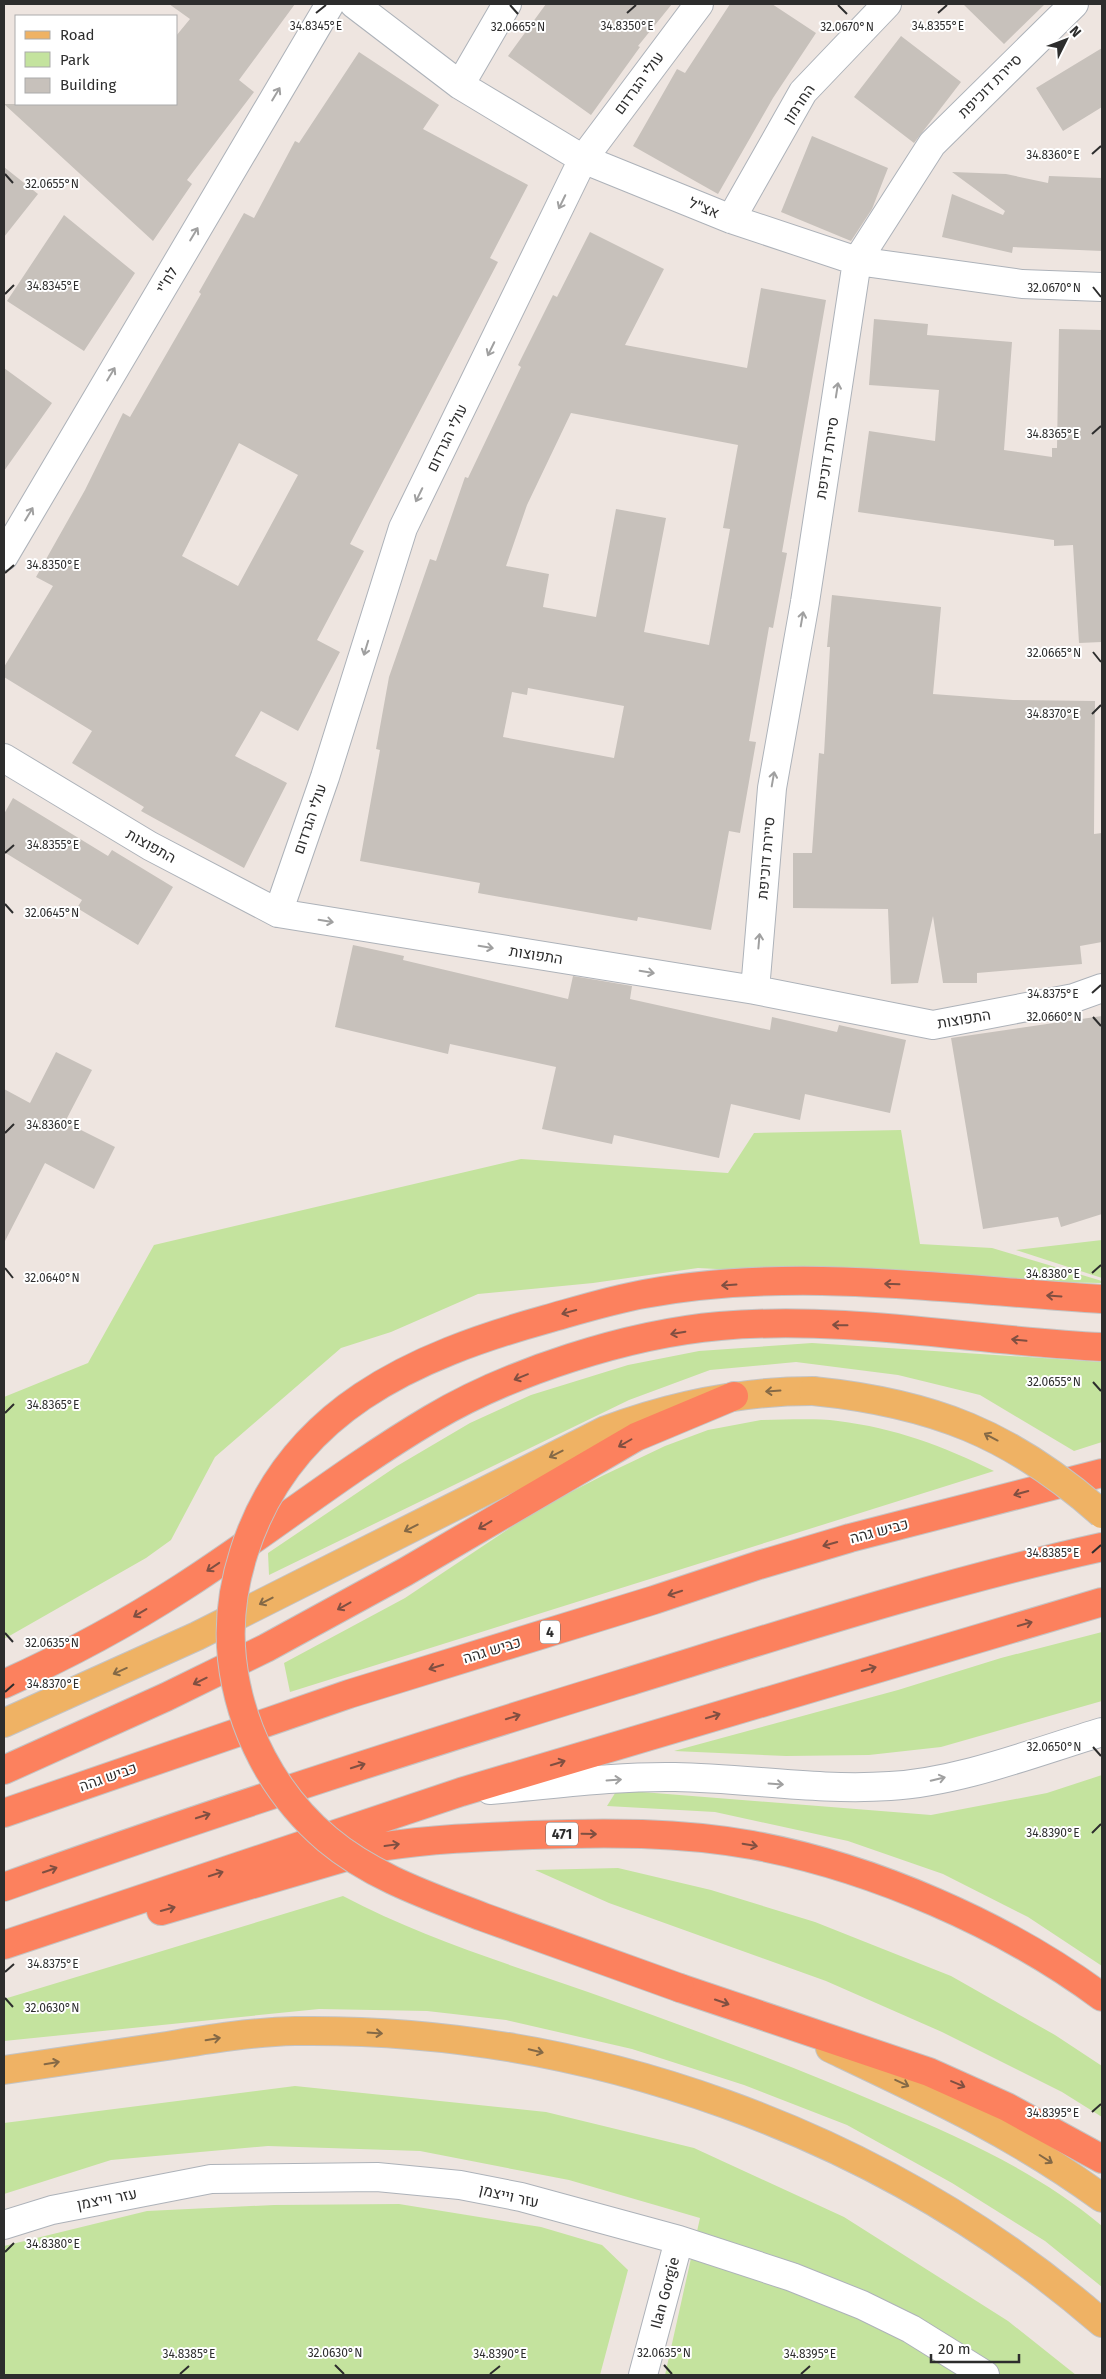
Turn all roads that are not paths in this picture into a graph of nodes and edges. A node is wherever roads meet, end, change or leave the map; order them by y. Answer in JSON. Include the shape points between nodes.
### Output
{"nodes":[{"id":1,"x":330,"y":4,"type":"edge"},
{"id":2,"x":354,"y":4,"type":"edge"},
{"id":3,"x":507,"y":4,"type":"edge"},
{"id":4,"x":699,"y":4,"type":"edge"},
{"id":5,"x":888,"y":4,"type":"edge"},
{"id":6,"x":1074,"y":4,"type":"edge"},
{"id":7,"x":460,"y":85,"type":"junction"},
{"id":8,"x":583,"y":159,"type":"junction"},
{"id":9,"x":731,"y":219,"type":"junction"},
{"id":10,"x":857,"y":261,"type":"junction"},
{"id":11,"x":1102,"y":287,"type":"edge"},
{"id":12,"x":4,"y":556,"type":"edge"},
{"id":13,"x":4,"y":758,"type":"edge"},
{"id":14,"x":278,"y":913,"type":"junction"},
{"id":15,"x":1102,"y":988,"type":"edge"},
{"id":16,"x":755,"y":990,"type":"junction"},
{"id":17,"x":1102,"y":1299,"type":"edge"},
{"id":18,"x":1102,"y":1348,"type":"edge"},
{"id":19,"x":734,"y":1396,"type":"junction"},
{"id":20,"x":1102,"y":1472,"type":"edge"},
{"id":21,"x":1102,"y":1514,"type":"edge"},
{"id":22,"x":1102,"y":1547,"type":"edge"},
{"id":23,"x":1102,"y":1602,"type":"edge"},
{"id":24,"x":4,"y":1684,"type":"edge"},
{"id":25,"x":4,"y":1722,"type":"edge"},
{"id":26,"x":1102,"y":1732,"type":"edge"},
{"id":27,"x":4,"y":1770,"type":"edge"},
{"id":28,"x":461,"y":1792,"type":"junction"},
{"id":29,"x":4,"y":1813,"type":"edge"},
{"id":30,"x":4,"y":1887,"type":"edge"},
{"id":31,"x":4,"y":1945,"type":"edge"},
{"id":32,"x":4,"y":1957,"type":"edge"},
{"id":33,"x":1102,"y":1997,"type":"edge"},
{"id":34,"x":764,"y":2017,"type":"junction"},
{"id":35,"x":4,"y":2070,"type":"edge"},
{"id":36,"x":1102,"y":2159,"type":"edge"},
{"id":37,"x":1102,"y":2198,"type":"edge"},
{"id":38,"x":4,"y":2225,"type":"edge"},
{"id":39,"x":679,"y":2240,"type":"junction"},
{"id":40,"x":1102,"y":2323,"type":"edge"},
{"id":41,"x":643,"y":2375,"type":"edge"},
{"id":42,"x":985,"y":2375,"type":"edge"}],
"edges":[{"from":12,"to":1,"type":"street","name":"לח\"י","one_way":true},
{"from":2,"to":7,"type":"street","name":"אצ\"ל"},
{"from":3,"to":7,"type":"street"},
{"from":4,"to":8,"type":"street","name":"עולי הגרדום"},
{"from":5,"to":9,"type":"street","name":"החרמון","via":[[803,92]]},
{"from":6,"to":10,"type":"street","name":"סיירת דוכיפת","via":[[932,144]]},
{"from":7,"to":8,"type":"street","name":"אצ\"ל"},
{"from":8,"to":9,"type":"street","name":"אצ\"ל"},
{"from":8,"to":14,"type":"street","name":"עולי הגרדום","one_way":true,"via":[[403,528],[325,777]]},
{"from":9,"to":10,"type":"street","name":"אצ\"ל"},
{"from":10,"to":11,"type":"street","name":"אצ\"ל","via":[[1022,284]]},
{"from":16,"to":10,"type":"street","name":"סיירת דוכיפת","one_way":true,"via":[[772,788],[805,602]]},
{"from":13,"to":14,"type":"street","name":"התפוצות","via":[[150,846]]},
{"from":14,"to":16,"type":"street","name":"התפוצות","one_way":true},
{"from":15,"to":16,"type":"street","name":"התפוצות","via":[[1074,998],[933,1025]]},
{"from":17,"to":34,"type":"highway","one_way":true,"bridge":true,"via":[[896,1284],[794,1282],[645,1294],[529,1324],[418,1364],[365,1394],[336,1415],[299,1450],[278,1478],[250,1532],[232,1604],[230,1642],[235,1684],[248,1728],[269,1770],[291,1801],[327,1839],[378,1873],[414,1890]]},
{"from":18,"to":24,"type":"highway","one_way":true,"via":[[851,1325],[783,1324],[718,1326],[586,1354],[477,1395],[433,1417],[182,1588],[92,1642]]},
{"from":21,"to":19,"type":"main road","one_way":true,"bridge":true,"via":[[1031,1458],[985,1433],[940,1415],[857,1395],[772,1391]]},
{"from":19,"to":25,"type":"main road","one_way":true,"via":[[685,1404],[606,1430],[197,1636]]},
{"from":19,"to":27,"type":"highway","one_way":true,"via":[[636,1437],[406,1572],[266,1648]]},
{"from":20,"to":29,"type":"highway","name":"כביש גהה","number":"4","one_way":true,"via":[[759,1565],[340,1697]]},
{"from":30,"to":22,"type":"highway","one_way":true,"via":[[216,1812],[689,1662],[925,1590]]},
{"from":28,"to":23,"type":"highway","one_way":true},
{"from":28,"to":26,"type":"street","one_way":true,"via":[[674,1777],[815,1786],[890,1786],[929,1781],[982,1768]]},
{"from":31,"to":28,"type":"highway","one_way":true},
{"from":32,"to":33,"type":"highway","number":"471","one_way":true,"via":[[380,1847],[460,1838],[638,1834],[753,1845],[854,1871],[979,1923],[1071,1974]]},
{"from":34,"to":36,"type":"highway","one_way":true,"via":[[887,2056],[956,2083],[1007,2106]]},
{"from":34,"to":37,"type":"main road","one_way":true,"via":[[969,2114],[1029,2148]]},
{"from":35,"to":40,"type":"main road","one_way":true,"via":[[222,2037],[293,2031],[437,2037],[523,2048],[685,2090],[809,2138],[981,2231]]},
{"from":38,"to":39,"type":"street","name":"עזר וייצמן","via":[[52,2210],[211,2179],[377,2177],[460,2185],[522,2197]]},
{"from":39,"to":41,"type":"street","name":"Ilan Gorgie"},
{"from":39,"to":42,"type":"street","name":"עזר וייצמן","via":[[792,2277],[862,2305],[911,2329]]}]}
